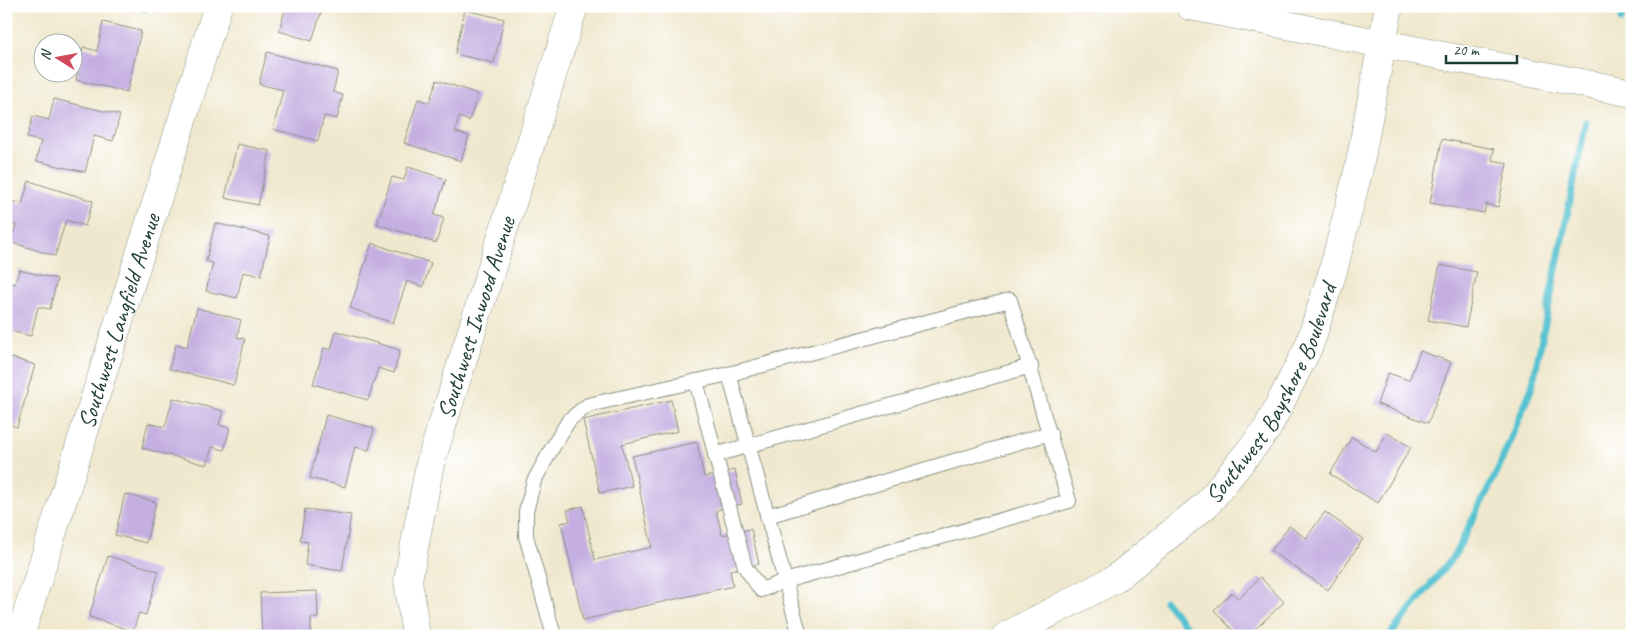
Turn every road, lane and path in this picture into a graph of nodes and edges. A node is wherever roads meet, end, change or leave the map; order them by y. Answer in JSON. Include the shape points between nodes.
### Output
{"nodes":[{"id":1,"x":218,"y":6,"type":"edge"},
{"id":2,"x":574,"y":6,"type":"edge"},
{"id":3,"x":1190,"y":6,"type":"edge"},
{"id":4,"x":1389,"y":6,"type":"edge"},
{"id":5,"x":1382,"y":43,"type":"junction"},
{"id":6,"x":1632,"y":92,"type":"edge"},
{"id":7,"x":1031,"y":366,"type":"junction"},
{"id":8,"x":729,"y":374,"type":"junction"},
{"id":9,"x":696,"y":381,"type":"junction"},
{"id":10,"x":1050,"y":433,"type":"junction"},
{"id":11,"x":748,"y":446,"type":"junction"},
{"id":12,"x":716,"y":455,"type":"junction"},
{"id":13,"x":767,"y":516,"type":"junction"},
{"id":14,"x":785,"y":581,"type":"junction"},
{"id":15,"x":20,"y":636,"type":"edge"},
{"id":16,"x":416,"y":636,"type":"edge"},
{"id":17,"x":554,"y":636,"type":"edge"},
{"id":18,"x":800,"y":636,"type":"edge"},
{"id":19,"x":1006,"y":636,"type":"edge"}],
"edges":[{"from":1,"to":15,"type":"street","name":"Southwest Langfield Avenue"},
{"from":2,"to":16,"type":"street","name":"Southwest Inwood Avenue","via":[[430,464],[408,580]]},
{"from":3,"to":5,"type":"street"},
{"from":4,"to":5,"type":"street","name":"Southwest Bayshore Boulevard"},
{"from":5,"to":6,"type":"street"},
{"from":5,"to":19,"type":"street","name":"Southwest Bayshore Boulevard","via":[[1359,168],[1333,271],[1309,346],[1267,430],[1207,504],[1115,579]]},
{"from":7,"to":8,"type":"lane","via":[[1010,300]]},
{"from":7,"to":10,"type":"lane"},
{"from":7,"to":11,"type":"lane"},
{"from":8,"to":9,"type":"lane"},
{"from":8,"to":11,"type":"lane"},
{"from":9,"to":12,"type":"lane"},
{"from":9,"to":17,"type":"lane","via":[[588,405],[569,420],[534,481],[526,512],[526,536]]},
{"from":10,"to":13,"type":"lane"},
{"from":10,"to":14,"type":"lane","via":[[1069,501]]},
{"from":11,"to":12,"type":"lane"},
{"from":11,"to":13,"type":"lane"},
{"from":12,"to":14,"type":"lane","via":[[745,568],[761,590]]},
{"from":13,"to":14,"type":"lane"},
{"from":14,"to":18,"type":"lane"}]}
